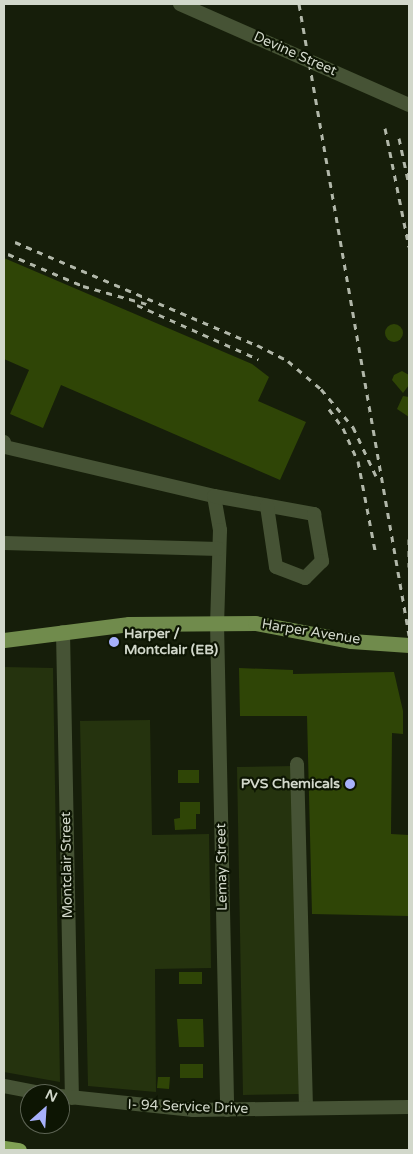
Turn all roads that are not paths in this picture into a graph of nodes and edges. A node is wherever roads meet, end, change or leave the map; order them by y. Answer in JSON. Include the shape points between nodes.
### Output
{"nodes":[{"id":1,"x":180,"y":4,"type":"edge"},
{"id":2,"x":409,"y":105,"type":"edge"},
{"id":3,"x":4,"y":446,"type":"edge"},
{"id":4,"x":214,"y":496,"type":"junction"},
{"id":5,"x":267,"y":506,"type":"junction"},
{"id":6,"x":4,"y":543,"type":"edge"},
{"id":7,"x":219,"y":549,"type":"junction"},
{"id":8,"x":217,"y":623,"type":"junction"},
{"id":9,"x":62,"y":632,"type":"junction"},
{"id":10,"x":4,"y":640,"type":"edge"},
{"id":11,"x":409,"y":645,"type":"edge"},
{"id":12,"x":297,"y":764,"type":"dead end"},
{"id":13,"x":66,"y":1084,"type":"edge"},
{"id":14,"x":4,"y":1086,"type":"edge"},
{"id":15,"x":20,"y":1089,"type":"edge"},
{"id":16,"x":70,"y":1097,"type":"edge"},
{"id":17,"x":409,"y":1106,"type":"edge"},
{"id":18,"x":312,"y":1108,"type":"junction"},
{"id":19,"x":227,"y":1110,"type":"junction"},
{"id":20,"x":4,"y":1148,"type":"edge"},
{"id":21,"x":19,"y":1150,"type":"edge"}],
"edges":[{"from":1,"to":2,"type":"street","name":"Devine Street"},
{"from":3,"to":4,"type":"street"},
{"from":4,"to":5,"type":"street"},
{"from":4,"to":7,"type":"street","name":"Lemay Street","via":[[220,530]]},
{"from":5,"to":5,"type":"street","via":[[314,514],[322,561],[305,578],[276,567]]},
{"from":6,"to":7,"type":"street"},
{"from":7,"to":8,"type":"street","name":"Lemay Street"},
{"from":8,"to":9,"type":"main road","name":"Harper Avenue","via":[[129,624]]},
{"from":8,"to":11,"type":"main road","name":"Harper Avenue","via":[[274,625],[351,641]]},
{"from":8,"to":19,"type":"street","name":"Lemay Street"},
{"from":9,"to":10,"type":"main road","name":"Harper Avenue"},
{"from":9,"to":13,"type":"street","name":"Montclair Street"},
{"from":12,"to":18,"type":"street"},
{"from":14,"to":15,"type":"street"},
{"from":16,"to":19,"type":"street","name":"I- 94 Service Drive","via":[[150,1107]]},
{"from":17,"to":18,"type":"street","name":"I- 94 Service Drive"},
{"from":18,"to":19,"type":"street","name":"I- 94 Service Drive"},
{"from":20,"to":21,"type":"highway"}]}
